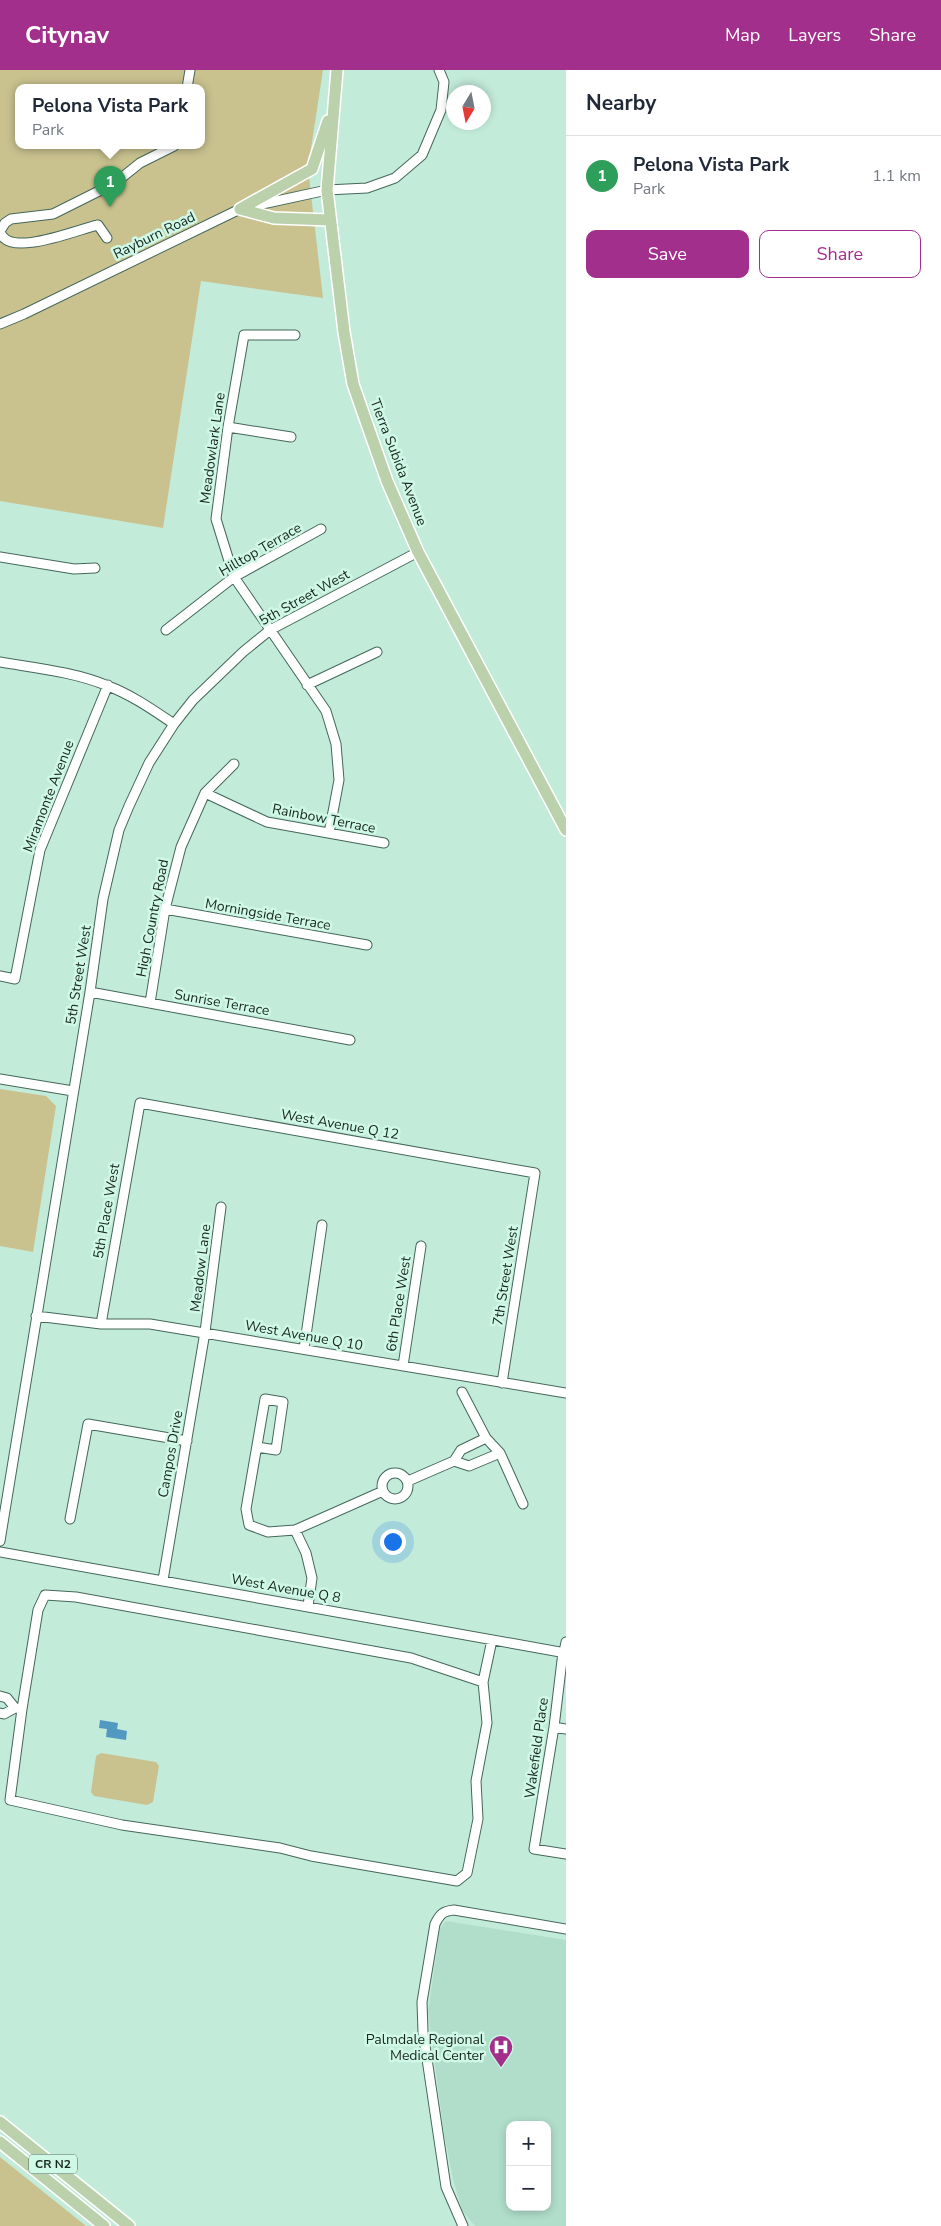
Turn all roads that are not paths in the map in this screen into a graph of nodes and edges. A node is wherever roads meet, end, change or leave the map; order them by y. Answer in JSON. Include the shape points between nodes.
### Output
{"nodes":[{"id":1,"x":190,"y":70,"type":"edge"},
{"id":2,"x":337,"y":70,"type":"edge"},
{"id":3,"x":440,"y":70,"type":"edge"},
{"id":4,"x":188,"y":84,"type":"edge"},
{"id":5,"x":334,"y":103,"type":"junction"},
{"id":6,"x":168,"y":149,"type":"edge"},
{"id":7,"x":327,"y":190,"type":"junction"},
{"id":8,"x":240,"y":209,"type":"junction"},
{"id":9,"x":330,"y":220,"type":"junction"},
{"id":10,"x":107,"y":238,"type":"dead end"},
{"id":11,"x":0,"y":324,"type":"edge"},
{"id":12,"x":295,"y":335,"type":"dead end"},
{"id":13,"x":228,"y":426,"type":"junction"},
{"id":14,"x":290,"y":437,"type":"dead end"},
{"id":15,"x":321,"y":529,"type":"dead end"},
{"id":16,"x":418,"y":552,"type":"junction"},
{"id":17,"x":0,"y":557,"type":"edge"},
{"id":18,"x":95,"y":568,"type":"dead end"},
{"id":19,"x":234,"y":577,"type":"junction"},
{"id":20,"x":166,"y":630,"type":"dead end"},
{"id":21,"x":270,"y":630,"type":"junction"},
{"id":22,"x":377,"y":652,"type":"dead end"},
{"id":23,"x":0,"y":662,"type":"edge"},
{"id":24,"x":108,"y":685,"type":"junction"},
{"id":25,"x":307,"y":685,"type":"junction"},
{"id":26,"x":174,"y":724,"type":"junction"},
{"id":27,"x":234,"y":764,"type":"dead end"},
{"id":28,"x":205,"y":793,"type":"junction"},
{"id":29,"x":566,"y":830,"type":"edge"},
{"id":30,"x":329,"y":833,"type":"junction"},
{"id":31,"x":384,"y":843,"type":"dead end"},
{"id":32,"x":165,"y":910,"type":"junction"},
{"id":33,"x":367,"y":945,"type":"dead end"},
{"id":34,"x":0,"y":976,"type":"edge"},
{"id":35,"x":90,"y":992,"type":"junction"},
{"id":36,"x":150,"y":1003,"type":"junction"},
{"id":37,"x":350,"y":1040,"type":"dead end"},
{"id":38,"x":0,"y":1079,"type":"edge"},
{"id":39,"x":73,"y":1091,"type":"junction"},
{"id":40,"x":140,"y":1103,"type":"joint"},
{"id":41,"x":535,"y":1173,"type":"joint"},
{"id":42,"x":221,"y":1207,"type":"dead end"},
{"id":43,"x":322,"y":1225,"type":"dead end"},
{"id":44,"x":421,"y":1246,"type":"dead end"},
{"id":45,"x":36,"y":1316,"type":"junction"},
{"id":46,"x":100,"y":1324,"type":"junction"},
{"id":47,"x":205,"y":1332,"type":"junction"},
{"id":48,"x":304,"y":1349,"type":"junction"},
{"id":49,"x":403,"y":1366,"type":"junction"},
{"id":50,"x":502,"y":1384,"type":"junction"},
{"id":51,"x":462,"y":1392,"type":"dead end"},
{"id":52,"x":566,"y":1393,"type":"edge"},
{"id":53,"x":486,"y":1438,"type":"junction"},
{"id":54,"x":187,"y":1441,"type":"junction"},
{"id":55,"x":257,"y":1447,"type":"junction"},
{"id":56,"x":500,"y":1453,"type":"junction"},
{"id":57,"x":454,"y":1461,"type":"junction"},
{"id":58,"x":408,"y":1481,"type":"junction"},
{"id":59,"x":383,"y":1491,"type":"junction"},
{"id":60,"x":4,"y":1494,"type":"edge"},
{"id":61,"x":523,"y":1504,"type":"dead end"},
{"id":62,"x":70,"y":1519,"type":"dead end"},
{"id":63,"x":295,"y":1530,"type":"junction"},
{"id":64,"x":0,"y":1541,"type":"edge"},
{"id":65,"x":0,"y":1552,"type":"edge"},
{"id":66,"x":163,"y":1580,"type":"junction"},
{"id":67,"x":308,"y":1606,"type":"junction"},
{"id":68,"x":492,"y":1640,"type":"junction"},
{"id":69,"x":566,"y":1642,"type":"edge"},
{"id":70,"x":564,"y":1652,"type":"edge"},
{"id":71,"x":483,"y":1682,"type":"junction"},
{"id":72,"x":0,"y":1696,"type":"edge"},
{"id":73,"x":19,"y":1709,"type":"junction"},
{"id":74,"x":0,"y":1713,"type":"edge"},
{"id":75,"x":554,"y":1726,"type":"junction"},
{"id":76,"x":566,"y":1729,"type":"edge"},
{"id":77,"x":566,"y":1854,"type":"edge"},
{"id":78,"x":566,"y":1929,"type":"edge"},
{"id":79,"x":0,"y":2122,"type":"edge"},
{"id":80,"x":0,"y":2142,"type":"edge"},
{"id":81,"x":105,"y":2207,"type":"junction"},
{"id":82,"x":100,"y":2223,"type":"edge"},
{"id":83,"x":129,"y":2226,"type":"edge"},
{"id":84,"x":463,"y":2226,"type":"edge"}],
"edges":[{"from":1,"to":4,"type":"street"},
{"from":2,"to":5,"type":"main road","name":"Tierra Subida Avenue"},
{"from":3,"to":7,"type":"street","name":"Rayburn Road","via":[[444,82],[441,110],[422,154],[395,178],[367,188]]},
{"from":5,"to":7,"type":"main road","name":"Tierra Subida Avenue"},
{"from":5,"to":8,"type":"main road","via":[[312,169]]},
{"from":6,"to":10,"type":"street","via":[[140,163],[115,183],[53,214],[7,220],[1,235],[8,241],[34,242],[98,225]]},
{"from":7,"to":8,"type":"street","name":"Rayburn Road"},
{"from":7,"to":9,"type":"main road","name":"Tierra Subida Avenue"},
{"from":8,"to":9,"type":"main road","via":[[274,218]]},
{"from":8,"to":11,"type":"street","name":"Rayburn Road"},
{"from":9,"to":16,"type":"main road","name":"Tierra Subida Avenue","via":[[354,384],[387,481]]},
{"from":12,"to":13,"type":"street","name":"Meadowlark Lane","via":[[244,335]]},
{"from":13,"to":14,"type":"street"},
{"from":13,"to":19,"type":"street","name":"Meadowlark Lane","via":[[216,519]]},
{"from":15,"to":19,"type":"street","name":"Hilltop Terrace"},
{"from":16,"to":21,"type":"street","name":"5th Street West"},
{"from":16,"to":29,"type":"main road","name":"Tierra Subida Avenue"},
{"from":17,"to":18,"type":"street","via":[[74,569]]},
{"from":19,"to":20,"type":"street","name":"Hilltop Terrace"},
{"from":19,"to":21,"type":"street","name":"Meadowlark Lane"},
{"from":21,"to":25,"type":"street","name":"Meadowlark Lane"},
{"from":21,"to":26,"type":"street","name":"5th Street West","via":[[216,677]]},
{"from":22,"to":25,"type":"street"},
{"from":23,"to":24,"type":"street"},
{"from":24,"to":26,"type":"street"},
{"from":24,"to":34,"type":"street","name":"Miramonte Avenue","via":[[40,850],[15,979]]},
{"from":25,"to":30,"type":"street","name":"Meadowlark Lane","via":[[326,711],[336,744],[339,780]]},
{"from":26,"to":35,"type":"street","name":"5th Street West","via":[[149,763],[119,830],[103,899]]},
{"from":27,"to":28,"type":"street","name":"High Country Road"},
{"from":28,"to":30,"type":"street","name":"Rainbow Terrace","via":[[266,822]]},
{"from":28,"to":32,"type":"street","name":"High Country Road","via":[[181,847]]},
{"from":30,"to":31,"type":"street","name":"Rainbow Terrace"},
{"from":32,"to":33,"type":"street","name":"Morningside Terrace"},
{"from":32,"to":36,"type":"street","name":"High Country Road"},
{"from":35,"to":36,"type":"street","name":"Sunrise Terrace"},
{"from":35,"to":39,"type":"street","name":"5th Street West"},
{"from":36,"to":37,"type":"street","name":"Sunrise Terrace"},
{"from":38,"to":39,"type":"street"},
{"from":39,"to":45,"type":"street","name":"5th Street West"},
{"from":40,"to":41,"type":"street","name":"West Avenue Q 12"},
{"from":40,"to":46,"type":"street","name":"5th Place West"},
{"from":41,"to":50,"type":"street","name":"7th Street West"},
{"from":42,"to":47,"type":"street","name":"Meadow Lane"},
{"from":43,"to":48,"type":"street"},
{"from":44,"to":49,"type":"street","name":"6th Place West"},
{"from":45,"to":46,"type":"street","name":"West Avenue Q 10"},
{"from":45,"to":60,"type":"street","name":"5th Street West"},
{"from":46,"to":47,"type":"street","name":"West Avenue Q 10","via":[[150,1324]]},
{"from":47,"to":48,"type":"street","name":"West Avenue Q 10"},
{"from":47,"to":54,"type":"street","name":"Campos Drive"},
{"from":48,"to":49,"type":"street","name":"West Avenue Q 10"},
{"from":49,"to":50,"type":"street","name":"West Avenue Q 10"},
{"from":50,"to":52,"type":"street","name":"West Avenue Q 10"},
{"from":51,"to":53,"type":"street"},
{"from":53,"to":56,"type":"street"},
{"from":53,"to":57,"type":"street","via":[[461,1450]]},
{"from":54,"to":62,"type":"street","via":[[88,1424]]},
{"from":54,"to":66,"type":"street","name":"Campos Drive"},
{"from":55,"to":55,"type":"street","via":[[265,1399],[283,1402],[276,1450]]},
{"from":55,"to":63,"type":"street","via":[[246,1509],[249,1525],[268,1532]]},
{"from":56,"to":57,"type":"street","via":[[469,1466]]},
{"from":56,"to":61,"type":"street"},
{"from":57,"to":58,"type":"street"},
{"from":58,"to":59,"type":"street","via":[[402,1498],[394,1499]]},
{"from":58,"to":59,"type":"street","via":[[402,1474],[390,1474],[382,1484]]},
{"from":59,"to":63,"type":"street"},
{"from":60,"to":64,"type":"street","name":"5th Street West"},
{"from":63,"to":67,"type":"street","via":[[306,1553],[312,1578]]},
{"from":65,"to":66,"type":"street","name":"West Avenue Q 8"},
{"from":66,"to":67,"type":"street","name":"West Avenue Q 8"},
{"from":67,"to":68,"type":"street","name":"West Avenue Q 8"},
{"from":68,"to":70,"type":"street","name":"West Avenue Q 8"},
{"from":68,"to":71,"type":"street"},
{"from":69,"to":70,"type":"street","name":"Wakefield Place"},
{"from":70,"to":75,"type":"street","name":"Wakefield Place"},
{"from":71,"to":73,"type":"street","via":[[411,1658],[76,1597],[46,1595],[38,1610]]},
{"from":71,"to":73,"type":"street","via":[[487,1723],[476,1781],[478,1819],[468,1873],[458,1881],[280,1848],[122,1824],[10,1800]]},
{"from":72,"to":73,"type":"street"},
{"from":73,"to":74,"type":"street"},
{"from":75,"to":76,"type":"street"},
{"from":75,"to":77,"type":"street","name":"Wakefield Place","via":[[534,1849]]},
{"from":78,"to":84,"type":"street","via":[[454,1910],[439,1915],[435,1924],[422,2002],[423,2032],[446,2187]]},
{"from":79,"to":81,"type":"main road","number":"CR N2"},
{"from":80,"to":82,"type":"main road","number":"CR N2"},
{"from":81,"to":82,"type":"main road"},
{"from":81,"to":83,"type":"main road","number":"CR N2"}]}
